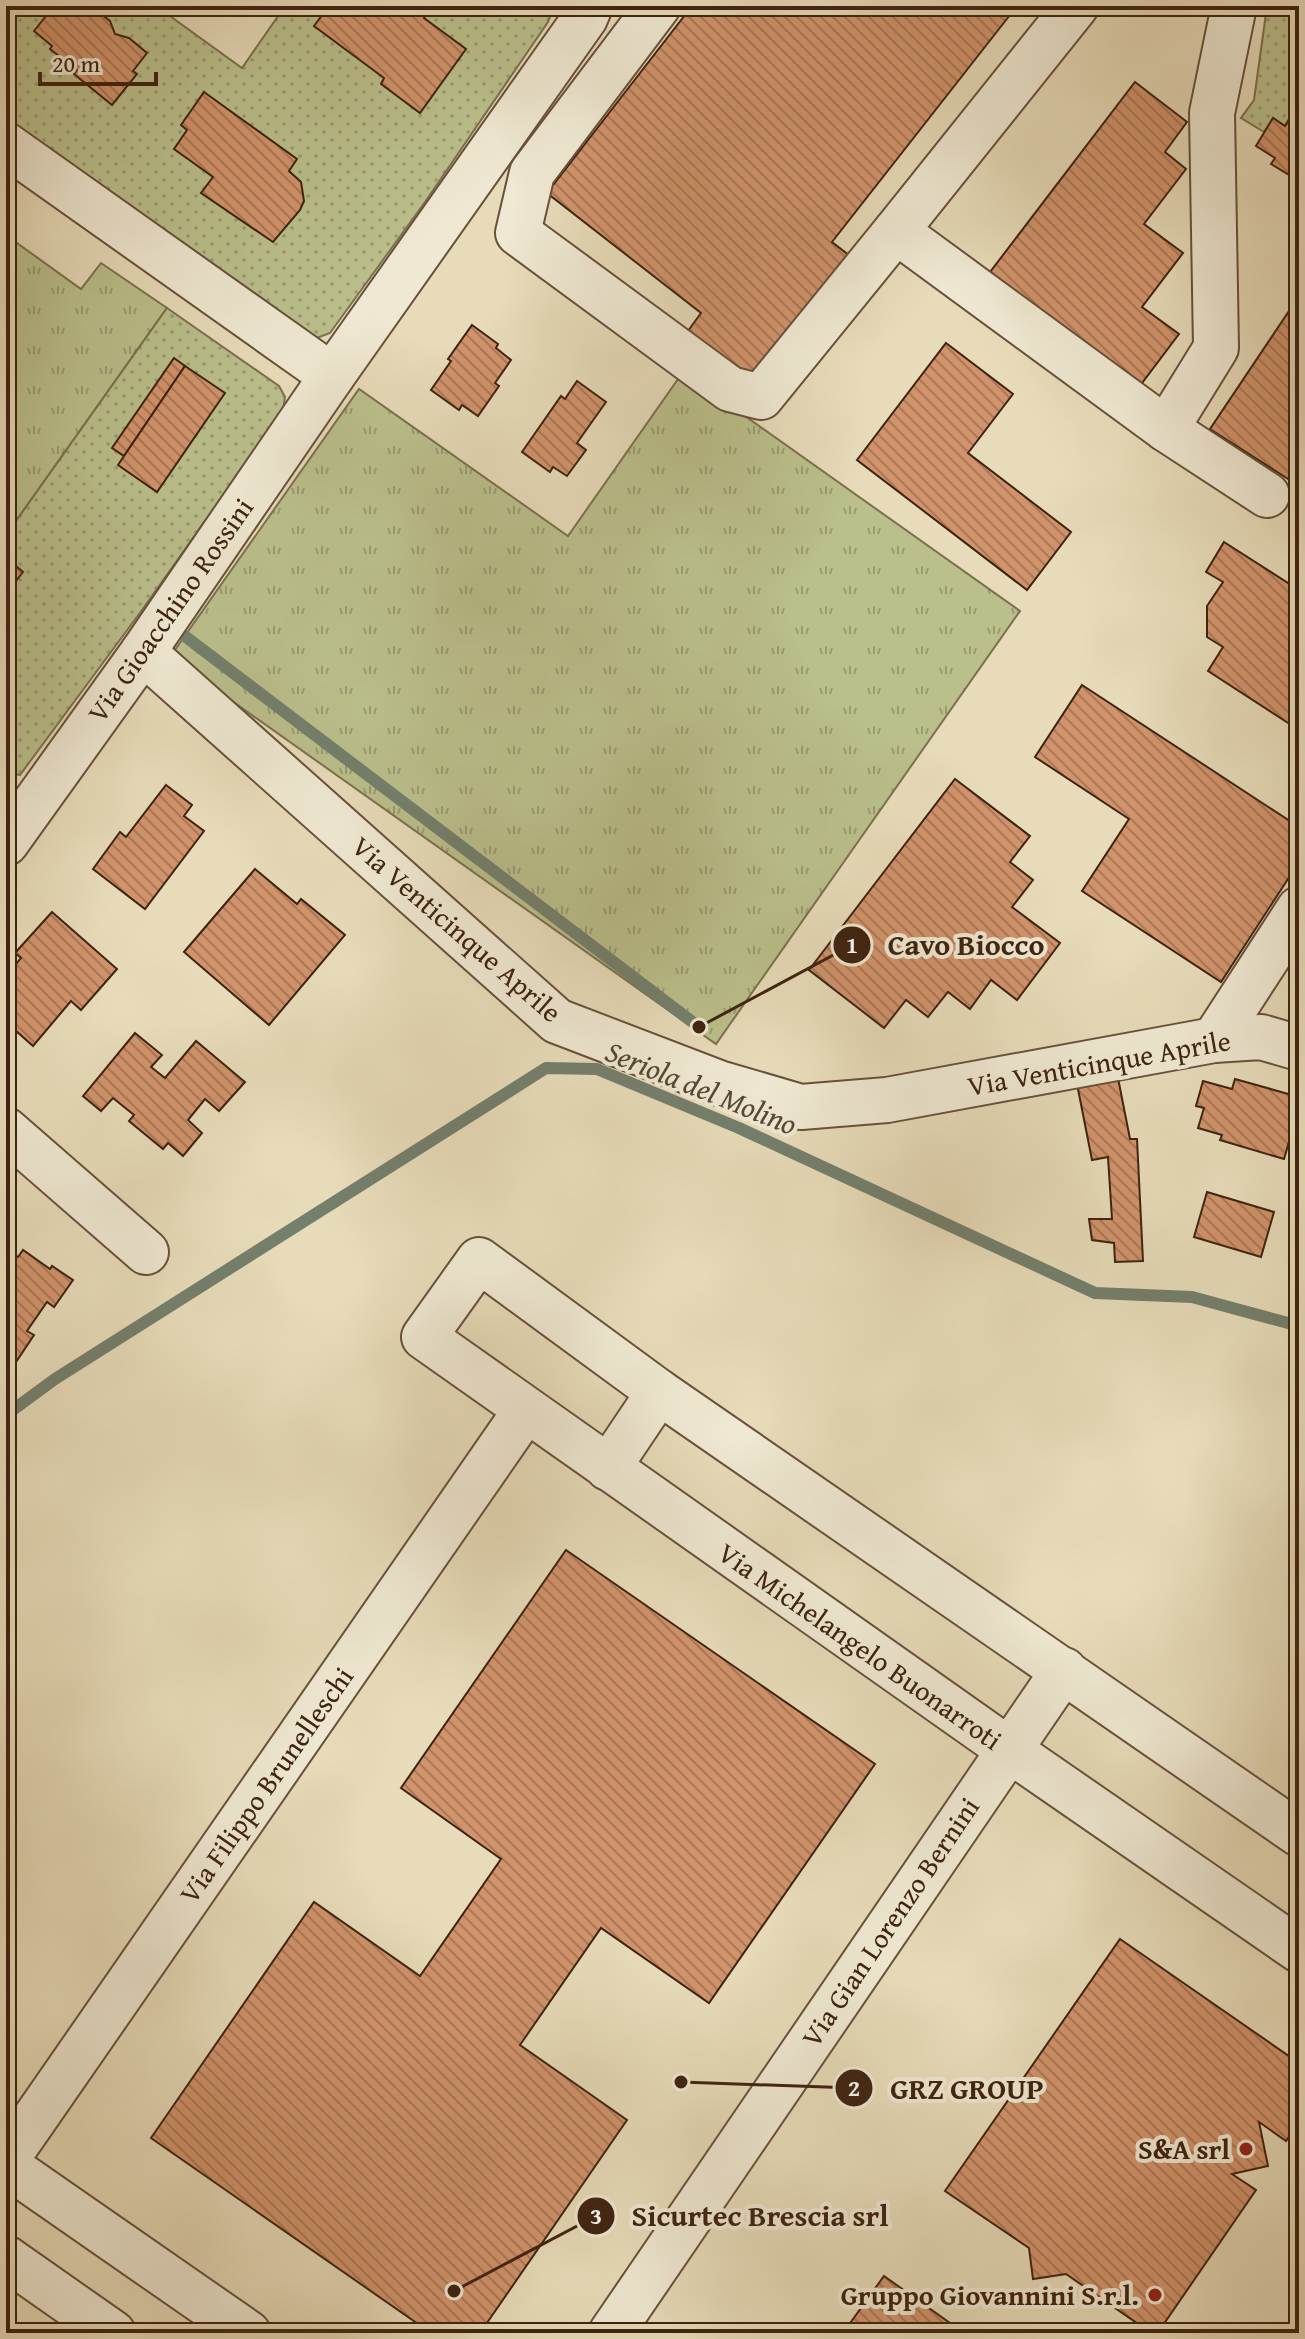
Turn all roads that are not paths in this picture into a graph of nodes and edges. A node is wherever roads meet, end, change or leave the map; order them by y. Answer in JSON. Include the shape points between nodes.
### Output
{"nodes":[{"id":1,"x":590,"y":6,"type":"edge"},
{"id":2,"x":658,"y":6,"type":"edge"},
{"id":3,"x":1076,"y":6,"type":"edge"},
{"id":4,"x":1234,"y":6,"type":"edge"},
{"id":5,"x":6,"y":145,"type":"edge"},
{"id":6,"x":896,"y":231,"type":"junction"},
{"id":7,"x":332,"y":376,"type":"junction"},
{"id":8,"x":1166,"y":429,"type":"junction"},
{"id":9,"x":1267,"y":495,"type":"dead end"},
{"id":10,"x":143,"y":652,"type":"junction"},
{"id":11,"x":12,"y":819,"type":"edge"},
{"id":12,"x":1299,"y":909,"type":"edge"},
{"id":13,"x":1214,"y":1040,"type":"junction"},
{"id":14,"x":1299,"y":1048,"type":"edge"},
{"id":15,"x":6,"y":1130,"type":"edge"},
{"id":16,"x":146,"y":1252,"type":"dead end"},
{"id":17,"x":659,"y":1392,"type":"junction"},
{"id":18,"x":526,"y":1410,"type":"junction"},
{"id":19,"x":608,"y":1468,"type":"junction"},
{"id":20,"x":1064,"y":1670,"type":"junction"},
{"id":21,"x":1008,"y":1749,"type":"junction"},
{"id":22,"x":1299,"y":1834,"type":"edge"},
{"id":23,"x":1299,"y":1950,"type":"edge"},
{"id":24,"x":6,"y":2163,"type":"edge"},
{"id":25,"x":6,"y":2258,"type":"edge"},
{"id":26,"x":113,"y":2333,"type":"edge"},
{"id":27,"x":248,"y":2333,"type":"edge"},
{"id":28,"x":611,"y":2333,"type":"edge"}],
"edges":[{"from":1,"to":7,"type":"street","name":"Via Gioacchino Rossini"},
{"from":2,"to":6,"type":"street","via":[[532,173],[518,233],[730,389],[761,397]]},
{"from":3,"to":6,"type":"street"},
{"from":4,"to":8,"type":"street","via":[[1212,113],[1216,348]]},
{"from":5,"to":7,"type":"street"},
{"from":6,"to":8,"type":"street"},
{"from":7,"to":10,"type":"street","name":"Via Gioacchino Rossini"},
{"from":8,"to":9,"type":"street"},
{"from":10,"to":11,"type":"street","name":"Via Gioacchino Rossini"},
{"from":10,"to":13,"type":"street","name":"Via Venticinque Aprile","via":[[557,1021],[719,1083],[801,1107],[887,1100]]},
{"from":12,"to":13,"type":"street"},
{"from":13,"to":14,"type":"street","name":"Via Venticinque Aprile","via":[[1261,1037]]},
{"from":15,"to":16,"type":"street"},
{"from":17,"to":18,"type":"street","name":"Via Michelangelo Buonarroti","via":[[479,1260],[424,1337]]},
{"from":17,"to":19,"type":"street"},
{"from":17,"to":20,"type":"street"},
{"from":18,"to":19,"type":"street","name":"Via Michelangelo Buonarroti"},
{"from":18,"to":24,"type":"street","name":"Via Filippo Brunelleschi"},
{"from":19,"to":21,"type":"street","name":"Via Michelangelo Buonarroti"},
{"from":20,"to":21,"type":"street","name":"Via Gian Lorenzo Bernini"},
{"from":20,"to":22,"type":"street"},
{"from":21,"to":23,"type":"street","name":"Via Michelangelo Buonarroti"},
{"from":21,"to":28,"type":"street","name":"Via Gian Lorenzo Bernini"},
{"from":24,"to":27,"type":"street"},
{"from":25,"to":26,"type":"street"}]}
